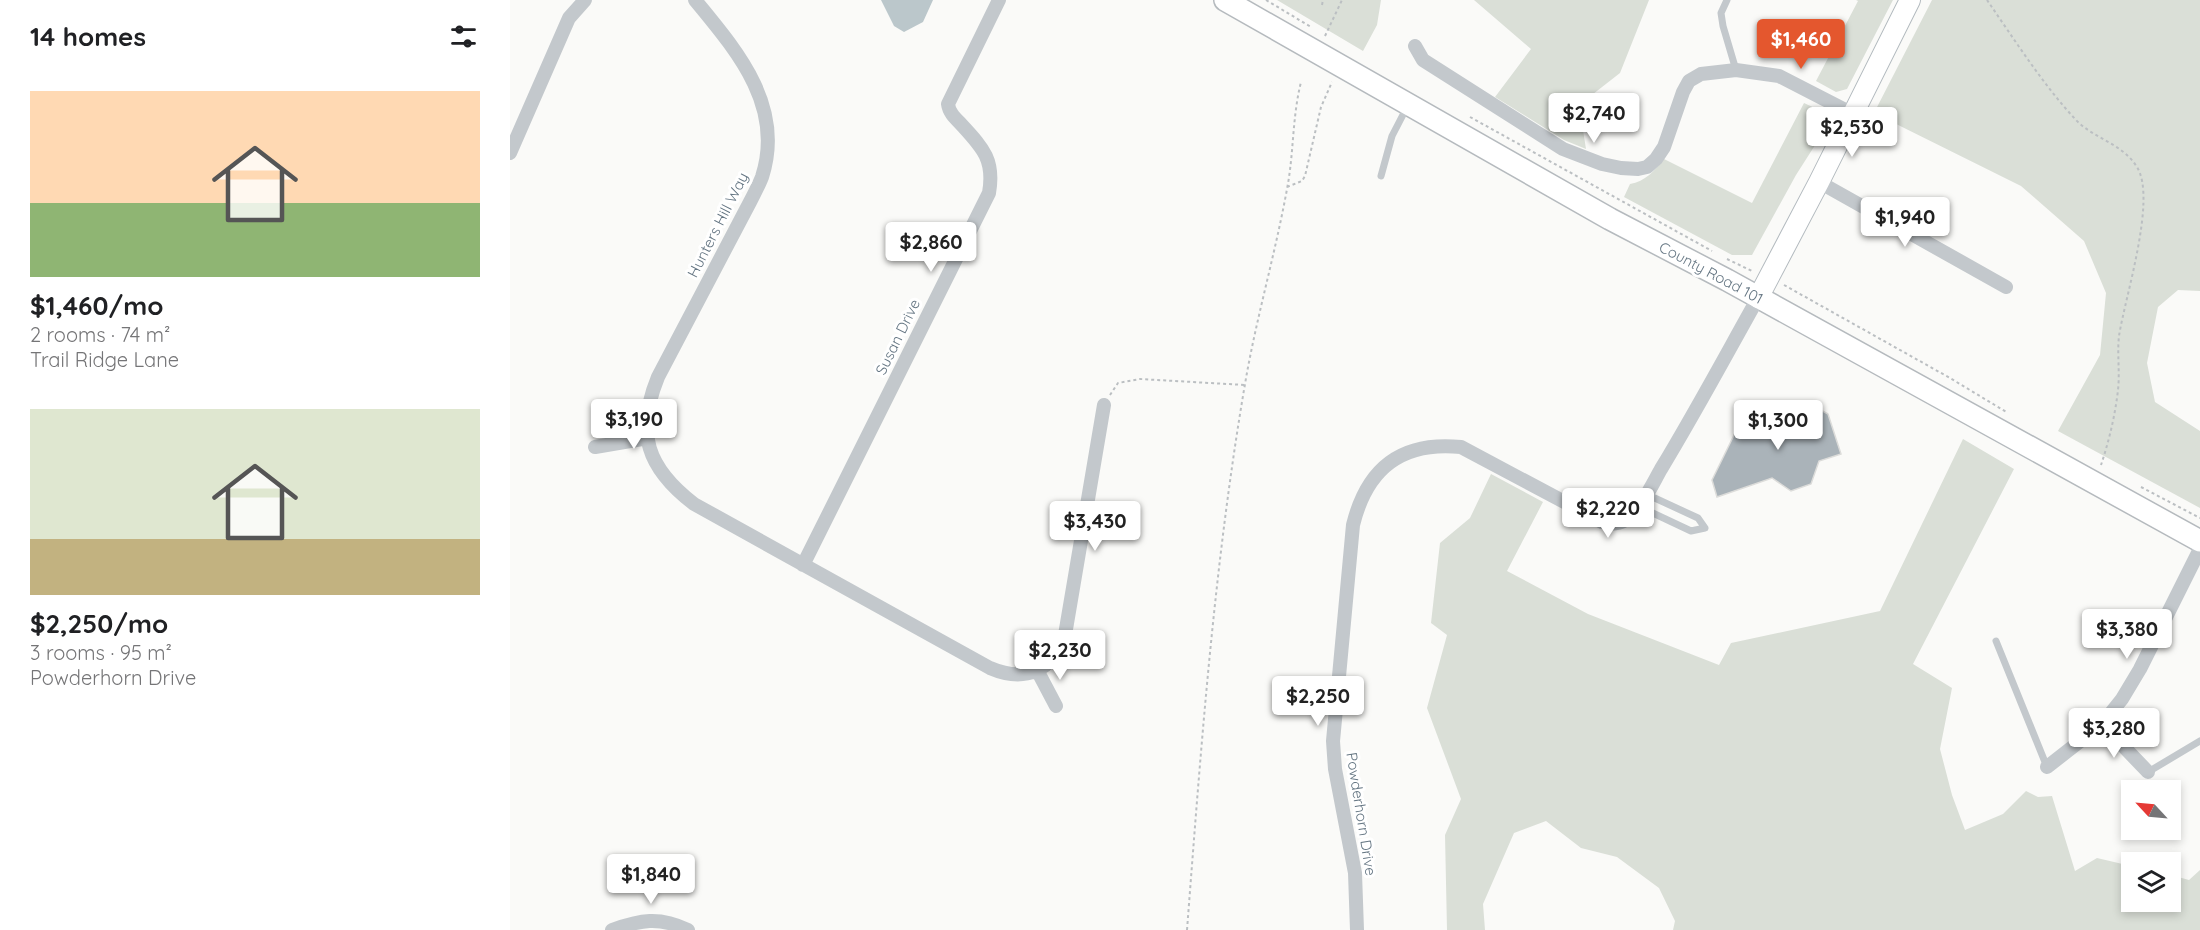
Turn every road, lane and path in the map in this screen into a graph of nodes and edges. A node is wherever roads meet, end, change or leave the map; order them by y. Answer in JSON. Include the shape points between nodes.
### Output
{"nodes":[{"id":1,"x":585,"y":0,"type":"edge"},
{"id":2,"x":695,"y":0,"type":"edge"},
{"id":3,"x":999,"y":0,"type":"edge"},
{"id":4,"x":1225,"y":0,"type":"edge"},
{"id":5,"x":1266,"y":0,"type":"edge"},
{"id":6,"x":1323,"y":0,"type":"edge"},
{"id":7,"x":1342,"y":0,"type":"edge"},
{"id":8,"x":1727,"y":0,"type":"edge"},
{"id":9,"x":1910,"y":0,"type":"edge"},
{"id":10,"x":1987,"y":0,"type":"edge"},
{"id":11,"x":1322,"y":4,"type":"dead end"},
{"id":12,"x":1415,"y":46,"type":"dead end"},
{"id":13,"x":1736,"y":70,"type":"junction"},
{"id":14,"x":1301,"y":82,"type":"dead end"},
{"id":15,"x":1331,"y":85,"type":"dead end"},
{"id":16,"x":1408,"y":104,"type":"junction"},
{"id":17,"x":1853,"y":114,"type":"junction"},
{"id":18,"x":510,"y":153,"type":"edge"},
{"id":19,"x":1381,"y":176,"type":"dead end"},
{"id":20,"x":1819,"y":182,"type":"junction"},
{"id":21,"x":1287,"y":187,"type":"junction"},
{"id":22,"x":2006,"y":287,"type":"dead end"},
{"id":23,"x":1758,"y":298,"type":"junction"},
{"id":24,"x":1245,"y":385,"type":"junction"},
{"id":25,"x":1104,"y":405,"type":"joint"},
{"id":26,"x":648,"y":438,"type":"junction"},
{"id":27,"x":595,"y":447,"type":"dead end"},
{"id":28,"x":2101,"y":465,"type":"dead end"},
{"id":29,"x":1642,"y":500,"type":"junction"},
{"id":30,"x":2200,"y":540,"type":"edge"},
{"id":31,"x":2200,"y":549,"type":"edge"},
{"id":32,"x":803,"y":565,"type":"junction"},
{"id":33,"x":1996,"y":641,"type":"dead end"},
{"id":34,"x":1037,"y":670,"type":"junction"},
{"id":35,"x":1056,"y":706,"type":"dead end"},
{"id":36,"x":2102,"y":724,"type":"junction"},
{"id":37,"x":2200,"y":741,"type":"edge"},
{"id":38,"x":2047,"y":767,"type":"joint"},
{"id":39,"x":2148,"y":772,"type":"joint"},
{"id":40,"x":612,"y":930,"type":"edge"},
{"id":41,"x":688,"y":930,"type":"edge"},
{"id":42,"x":1187,"y":930,"type":"edge"},
{"id":43,"x":1357,"y":930,"type":"edge"}],
"edges":[{"from":1,"to":18,"type":"street","via":[[568,18]]},
{"from":2,"to":26,"type":"street","name":"Hunters Hill Way","via":[[722,33],[761,97],[767,151],[762,176],[750,202],[648,400]]},
{"from":3,"to":32,"type":"street","name":"Susan Drive","via":[[948,104],[949,111],[980,144],[988,159],[992,176],[989,193]]},
{"from":4,"to":16,"type":"main road","name":"County Road 101"},
{"from":5,"to":7,"type":"path","via":[[1325,36]]},
{"from":6,"to":11,"type":"path"},
{"from":8,"to":13,"type":"lane","via":[[1721,13]]},
{"from":9,"to":17,"type":"street"},
{"from":10,"to":28,"type":"path","via":[[2078,122],[2125,151],[2138,168],[2144,186],[2141,231],[2119,338],[2118,389]]},
{"from":12,"to":13,"type":"street","via":[[1423,60],[1563,149],[1602,164],[1638,170],[1647,167],[1664,147],[1689,81],[1701,74]]},
{"from":13,"to":17,"type":"street","via":[[1779,76]]},
{"from":14,"to":21,"type":"path","via":[[1294,108]]},
{"from":15,"to":21,"type":"path","via":[[1321,107],[1305,176]]},
{"from":16,"to":19,"type":"lane","via":[[1392,136]]},
{"from":16,"to":23,"type":"main road","name":"County Road 101"},
{"from":17,"to":20,"type":"street"},
{"from":20,"to":22,"type":"street"},
{"from":20,"to":23,"type":"street"},
{"from":21,"to":24,"type":"path"},
{"from":23,"to":29,"type":"street"},
{"from":23,"to":30,"type":"main road","name":"County Road 101"},
{"from":24,"to":25,"type":"path","via":[[1140,380],[1118,383]]},
{"from":24,"to":42,"type":"path","via":[[1217,582]]},
{"from":25,"to":34,"type":"street","via":[[1065,634],[1055,656]]},
{"from":26,"to":27,"type":"street"},
{"from":26,"to":32,"type":"street","name":"Hunters Hill Way","via":[[660,471],[675,489],[694,504]]},
{"from":29,"to":29,"type":"lane","via":[[1691,531],[1705,528],[1698,518]]},
{"from":29,"to":43,"type":"street","name":"Powderhorn Drive","via":[[1622,522],[1602,522],[1472,451],[1439,444],[1417,447],[1397,457],[1368,486],[1353,525],[1333,741],[1355,873]]},
{"from":31,"to":36,"type":"street","via":[[2140,669]]},
{"from":32,"to":34,"type":"street","name":"Hunters Hill Way","via":[[990,668],[1022,675]]},
{"from":33,"to":38,"type":"lane"},
{"from":34,"to":35,"type":"street"},
{"from":36,"to":38,"type":"street"},
{"from":36,"to":39,"type":"street"},
{"from":37,"to":39,"type":"lane"},
{"from":40,"to":41,"type":"street","via":[[657,920]]}]}
